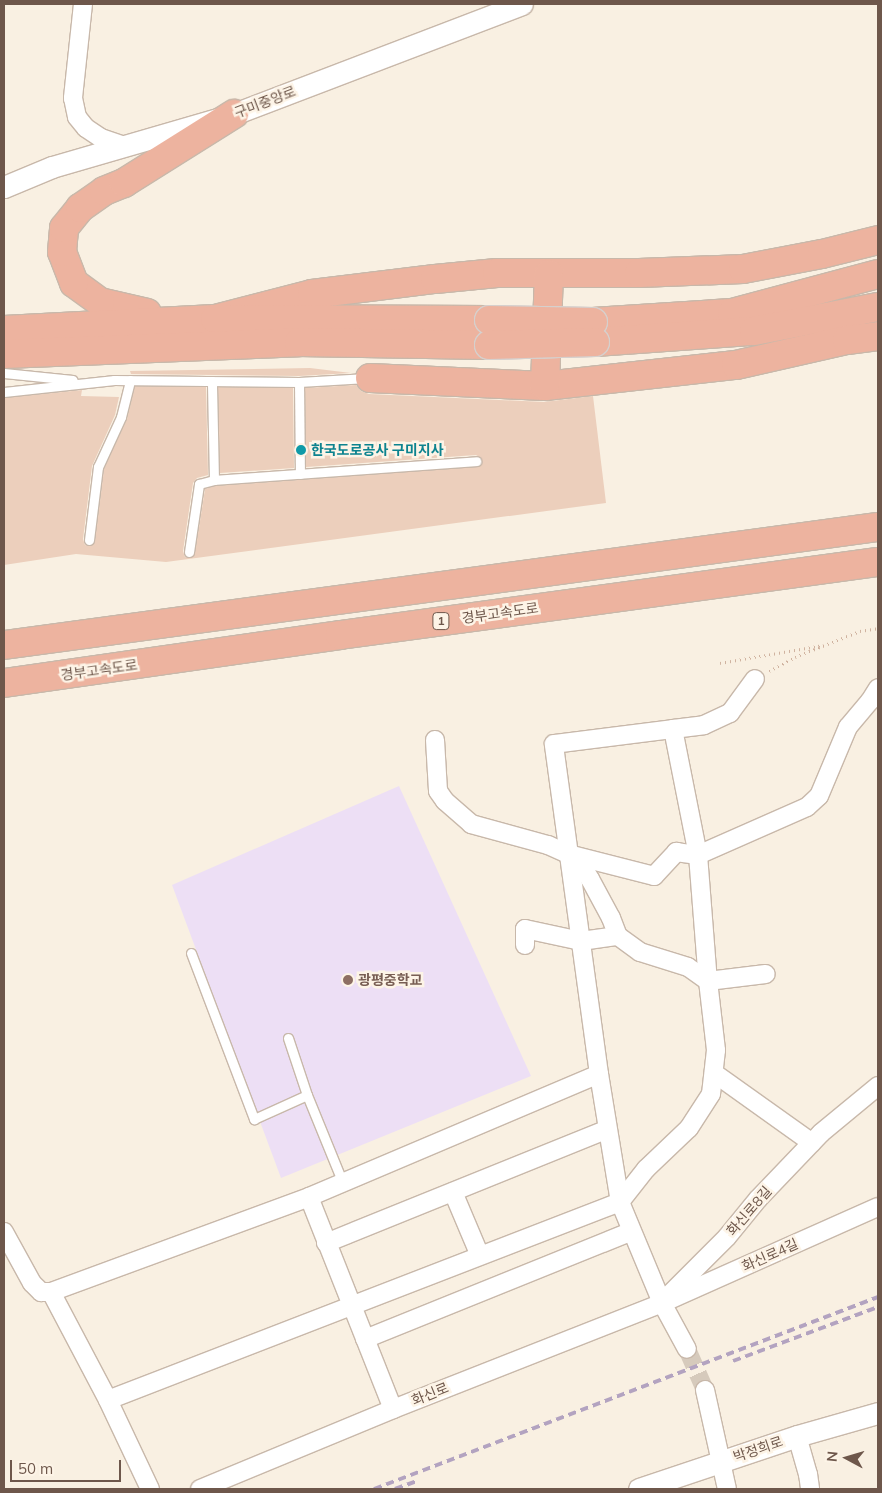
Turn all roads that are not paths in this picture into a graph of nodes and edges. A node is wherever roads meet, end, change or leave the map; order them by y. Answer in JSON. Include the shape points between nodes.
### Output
{"nodes":[{"id":1,"x":83,"y":4,"type":"edge"},
{"id":2,"x":522,"y":4,"type":"edge"},
{"id":3,"x":234,"y":114,"type":"junction"},
{"id":4,"x":124,"y":146,"type":"junction"},
{"id":5,"x":4,"y":187,"type":"edge"},
{"id":6,"x":878,"y":240,"type":"edge"},
{"id":7,"x":549,"y":274,"type":"junction"},
{"id":8,"x":878,"y":274,"type":"edge"},
{"id":9,"x":878,"y":307,"type":"edge"},
{"id":10,"x":215,"y":319,"type":"junction"},
{"id":11,"x":177,"y":321,"type":"junction"},
{"id":12,"x":4,"y":330,"type":"edge"},
{"id":13,"x":489,"y":332,"type":"junction"},
{"id":14,"x":594,"y":332,"type":"junction"},
{"id":15,"x":878,"y":336,"type":"edge"},
{"id":16,"x":4,"y":354,"type":"edge"},
{"id":17,"x":4,"y":373,"type":"edge"},
{"id":18,"x":370,"y":378,"type":"joint"},
{"id":19,"x":130,"y":380,"type":"junction"},
{"id":20,"x":212,"y":381,"type":"junction"},
{"id":21,"x":91,"y":382,"type":"junction"},
{"id":22,"x":299,"y":382,"type":"junction"},
{"id":23,"x":545,"y":386,"type":"junction"},
{"id":24,"x":4,"y":392,"type":"edge"},
{"id":25,"x":476,"y":461,"type":"dead end"},
{"id":26,"x":300,"y":474,"type":"junction"},
{"id":27,"x":214,"y":480,"type":"junction"},
{"id":28,"x":878,"y":527,"type":"edge"},
{"id":29,"x":88,"y":540,"type":"dead end"},
{"id":30,"x":189,"y":552,"type":"dead end"},
{"id":31,"x":878,"y":562,"type":"edge"},
{"id":32,"x":4,"y":646,"type":"edge"},
{"id":33,"x":755,"y":679,"type":"road end"},
{"id":34,"x":4,"y":684,"type":"edge"},
{"id":35,"x":878,"y":688,"type":"edge"},
{"id":36,"x":673,"y":729,"type":"junction"},
{"id":37,"x":435,"y":740,"type":"dead end"},
{"id":38,"x":568,"y":854,"type":"junction"},
{"id":39,"x":698,"y":855,"type":"junction"},
{"id":40,"x":618,"y":936,"type":"junction"},
{"id":41,"x":581,"y":941,"type":"junction"},
{"id":42,"x":525,"y":945,"type":"dead end"},
{"id":43,"x":191,"y":953,"type":"dead end"},
{"id":44,"x":766,"y":974,"type":"dead end"},
{"id":45,"x":708,"y":981,"type":"junction"},
{"id":46,"x":288,"y":1038,"type":"dead end"},
{"id":47,"x":714,"y":1073,"type":"junction"},
{"id":48,"x":598,"y":1074,"type":"junction"},
{"id":49,"x":878,"y":1086,"type":"edge"},
{"id":50,"x":307,"y":1095,"type":"junction"},
{"id":51,"x":606,"y":1130,"type":"junction"},
{"id":52,"x":812,"y":1143,"type":"junction"},
{"id":53,"x":343,"y":1183,"type":"junction"},
{"id":54,"x":453,"y":1192,"type":"junction"},
{"id":55,"x":309,"y":1197,"type":"junction"},
{"id":56,"x":620,"y":1202,"type":"junction"},
{"id":57,"x":878,"y":1207,"type":"edge"},
{"id":58,"x":4,"y":1232,"type":"edge"},
{"id":59,"x":630,"y":1232,"type":"junction"},
{"id":60,"x":326,"y":1243,"type":"junction"},
{"id":61,"x":480,"y":1256,"type":"junction"},
{"id":62,"x":51,"y":1292,"type":"junction"},
{"id":63,"x":662,"y":1303,"type":"junction"},
{"id":64,"x":351,"y":1306,"type":"junction"},
{"id":65,"x":365,"y":1339,"type":"junction"},
{"id":66,"x":687,"y":1349,"type":"tunnel mouth"},
{"id":67,"x":705,"y":1390,"type":"tunnel mouth"},
{"id":68,"x":108,"y":1400,"type":"junction"},
{"id":69,"x":393,"y":1409,"type":"junction"},
{"id":70,"x":878,"y":1413,"type":"edge"},
{"id":71,"x":797,"y":1436,"type":"junction"},
{"id":72,"x":720,"y":1462,"type":"junction"},
{"id":73,"x":150,"y":1489,"type":"edge"},
{"id":74,"x":200,"y":1489,"type":"edge"},
{"id":75,"x":639,"y":1489,"type":"edge"},
{"id":76,"x":728,"y":1489,"type":"edge"},
{"id":77,"x":810,"y":1489,"type":"edge"}],
"edges":[{"from":1,"to":4,"type":"street","via":[[73,98],[77,117],[101,138]]},
{"from":2,"to":3,"type":"street","name":"구미중앙로"},
{"from":3,"to":4,"type":"street","name":"구미중앙로"},
{"from":3,"to":11,"type":"highway","via":[[124,183],[104,191],[80,208],[64,228],[62,252],[74,284],[100,302]]},
{"from":4,"to":5,"type":"street","name":"구미중앙로","via":[[52,167]]},
{"from":6,"to":7,"type":"highway","via":[[743,269]]},
{"from":7,"to":10,"type":"highway","via":[[497,273],[312,294]]},
{"from":7,"to":23,"type":"highway"},
{"from":8,"to":14,"type":"highway","via":[[732,313]]},
{"from":9,"to":14,"type":"highway","via":[[754,332]]},
{"from":10,"to":11,"type":"highway"},
{"from":10,"to":13,"type":"highway"},
{"from":11,"to":12,"type":"highway"},
{"from":13,"to":14,"type":"highway","bridge":true},
{"from":13,"to":16,"type":"highway"},
{"from":15,"to":23,"type":"highway","via":[[736,365]]},
{"from":17,"to":21,"type":"lane"},
{"from":18,"to":22,"type":"lane"},
{"from":18,"to":23,"type":"highway"},
{"from":19,"to":20,"type":"lane"},
{"from":19,"to":21,"type":"lane"},
{"from":19,"to":29,"type":"lane","via":[[121,417],[98,467]]},
{"from":20,"to":22,"type":"lane"},
{"from":20,"to":27,"type":"lane"},
{"from":21,"to":24,"type":"lane"},
{"from":22,"to":26,"type":"lane"},
{"from":25,"to":26,"type":"lane"},
{"from":26,"to":27,"type":"lane"},
{"from":27,"to":30,"type":"lane","via":[[199,484]]},
{"from":28,"to":32,"type":"highway"},
{"from":31,"to":34,"type":"highway","name":"경부고속도로","number":"1"},
{"from":33,"to":36,"type":"street","via":[[730,713],[704,725]]},
{"from":35,"to":39,"type":"street","via":[[848,727],[819,796],[807,807]]},
{"from":36,"to":38,"type":"street","via":[[554,744]]},
{"from":36,"to":39,"type":"street"},
{"from":37,"to":38,"type":"street","via":[[438,791],[471,824],[548,845]]},
{"from":38,"to":39,"type":"street","via":[[654,876],[676,852]]},
{"from":38,"to":40,"type":"street","via":[[584,869]]},
{"from":38,"to":41,"type":"street"},
{"from":39,"to":45,"type":"street"},
{"from":40,"to":41,"type":"street"},
{"from":40,"to":45,"type":"street","via":[[640,952],[688,967]]},
{"from":41,"to":42,"type":"street","via":[[525,929]]},
{"from":41,"to":48,"type":"street"},
{"from":43,"to":50,"type":"lane","via":[[254,1119]]},
{"from":44,"to":45,"type":"street"},
{"from":45,"to":47,"type":"street","via":[[715,1030]]},
{"from":46,"to":50,"type":"lane"},
{"from":47,"to":52,"type":"street"},
{"from":47,"to":56,"type":"street","via":[[711,1094],[689,1128],[646,1169]]},
{"from":48,"to":51,"type":"street"},
{"from":48,"to":53,"type":"street"},
{"from":49,"to":52,"type":"street","name":"화신로8길"},
{"from":50,"to":53,"type":"lane"},
{"from":51,"to":54,"type":"street"},
{"from":51,"to":56,"type":"street"},
{"from":52,"to":63,"type":"street","name":"화신로8길"},
{"from":53,"to":55,"type":"street"},
{"from":54,"to":60,"type":"street"},
{"from":54,"to":61,"type":"street"},
{"from":55,"to":60,"type":"street"},
{"from":55,"to":62,"type":"street"},
{"from":56,"to":59,"type":"street"},
{"from":56,"to":61,"type":"street"},
{"from":57,"to":63,"type":"street","name":"화신로4길"},
{"from":58,"to":62,"type":"street","via":[[32,1283],[41,1292]]},
{"from":59,"to":63,"type":"street"},
{"from":59,"to":65,"type":"street"},
{"from":60,"to":64,"type":"street"},
{"from":61,"to":64,"type":"street"},
{"from":62,"to":68,"type":"street"},
{"from":63,"to":66,"type":"street"},
{"from":63,"to":69,"type":"street","name":"화신로"},
{"from":64,"to":65,"type":"street"},
{"from":64,"to":68,"type":"street"},
{"from":65,"to":69,"type":"street"},
{"from":67,"to":72,"type":"street"},
{"from":68,"to":73,"type":"street"},
{"from":69,"to":74,"type":"street","name":"화신로"},
{"from":70,"to":71,"type":"street","name":"박정희로"},
{"from":71,"to":72,"type":"street","name":"박정희로"},
{"from":71,"to":77,"type":"street"},
{"from":72,"to":75,"type":"street","name":"박정희로"},
{"from":72,"to":76,"type":"street"}]}
